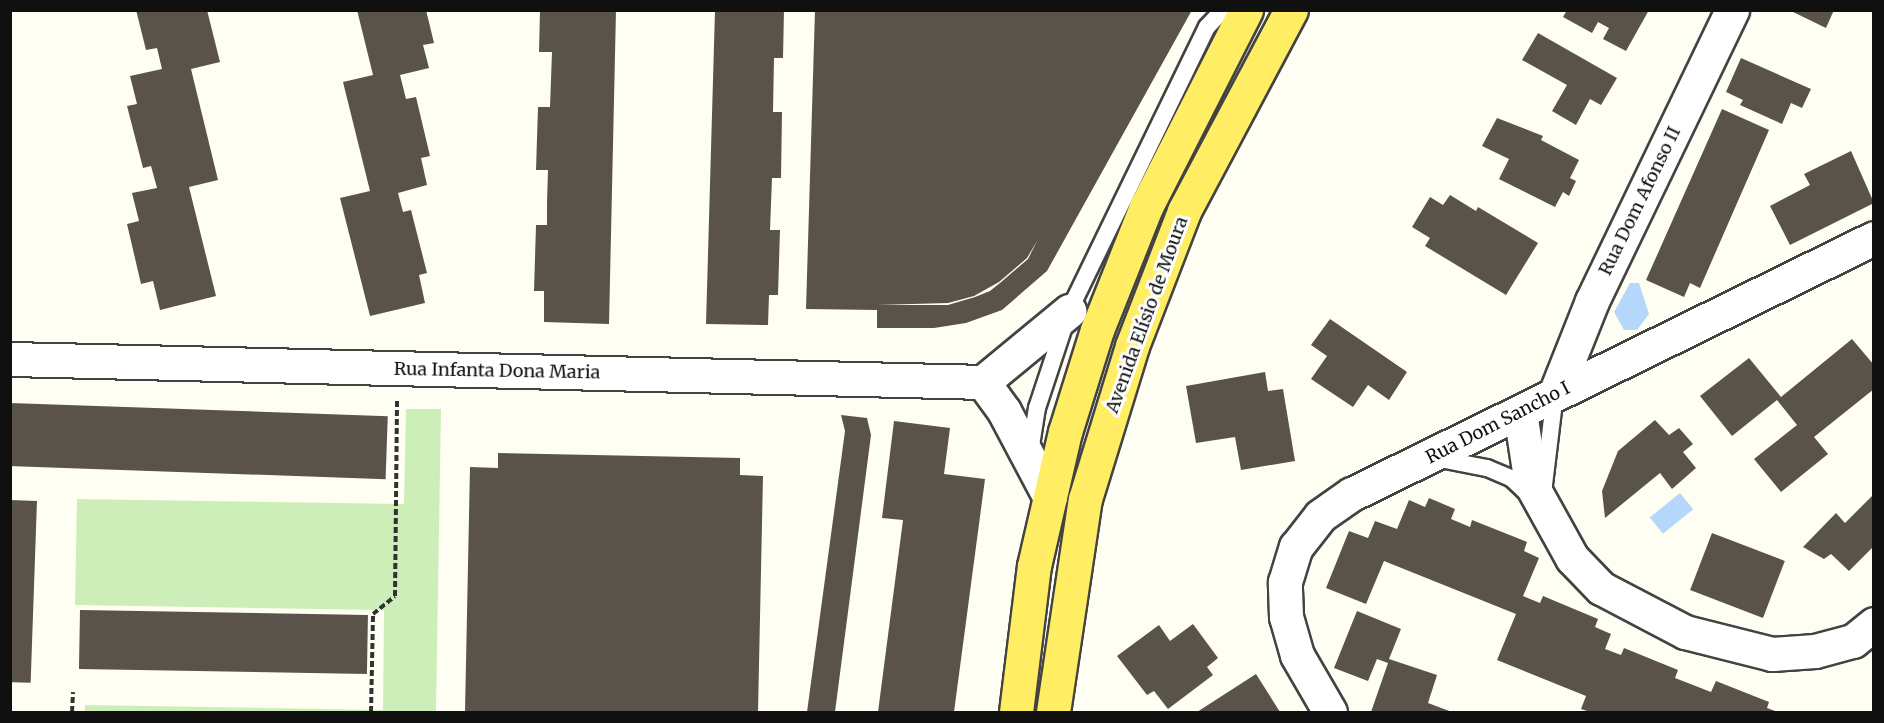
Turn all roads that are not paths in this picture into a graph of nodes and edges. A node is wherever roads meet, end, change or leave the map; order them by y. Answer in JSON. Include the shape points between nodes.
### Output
{"nodes":[{"id":1,"x":1222,"y":10,"type":"edge"},
{"id":2,"x":1246,"y":10,"type":"edge"},
{"id":3,"x":1291,"y":10,"type":"edge"},
{"id":4,"x":1732,"y":10,"type":"edge"},
{"id":5,"x":1874,"y":237,"type":"edge"},
{"id":6,"x":1069,"y":311,"type":"junction"},
{"id":7,"x":10,"y":359,"type":"edge"},
{"id":8,"x":983,"y":382,"type":"junction"},
{"id":9,"x":1555,"y":394,"type":"junction"},
{"id":10,"x":1520,"y":412,"type":"junction"},
{"id":11,"x":1029,"y":457,"type":"junction"},
{"id":12,"x":1431,"y":457,"type":"junction"},
{"id":13,"x":1050,"y":498,"type":"junction"},
{"id":14,"x":1542,"y":506,"type":"junction"},
{"id":15,"x":1874,"y":624,"type":"edge"},
{"id":16,"x":1016,"y":712,"type":"edge"},
{"id":17,"x":1053,"y":712,"type":"edge"},
{"id":18,"x":1330,"y":712,"type":"edge"}],
"edges":[{"from":1,"to":6,"type":"lane","via":[[1207,27]]},
{"from":2,"to":13,"type":"main road","name":"Avenida Elísio de Moura","via":[[1146,207],[1123,263],[1079,384]]},
{"from":3,"to":17,"type":"main road","name":"Avenida Elísio de Moura","via":[[1184,211],[1132,346],[1085,499]]},
{"from":4,"to":9,"type":"street","name":"Rua Dom Afonso II","via":[[1592,301]]},
{"from":5,"to":9,"type":"street","name":"Rua Dom Sancho I"},
{"from":6,"to":8,"type":"street"},
{"from":6,"to":11,"type":"lane","via":[[1037,408]]},
{"from":7,"to":8,"type":"street","name":"Rua Infanta Dona Maria"},
{"from":8,"to":11,"type":"street"},
{"from":9,"to":10,"type":"street","name":"Rua Dom Sancho I"},
{"from":9,"to":14,"type":"lane"},
{"from":10,"to":12,"type":"street","name":"Rua Dom Sancho I"},
{"from":10,"to":14,"type":"street","via":[[1526,463]]},
{"from":11,"to":13,"type":"street"},
{"from":12,"to":14,"type":"lane","via":[[1479,466],[1511,478]]},
{"from":12,"to":18,"type":"street","name":"Rua Dom Sancho I","via":[[1352,494],[1320,516],[1296,547],[1285,582],[1286,617],[1297,655]]},
{"from":13,"to":16,"type":"main road","name":"Avenida Elísio de Moura","via":[[1035,566]]},
{"from":14,"to":15,"type":"street","via":[[1572,558],[1601,588],[1685,632],[1772,654],[1815,651],[1853,641]]}]}
